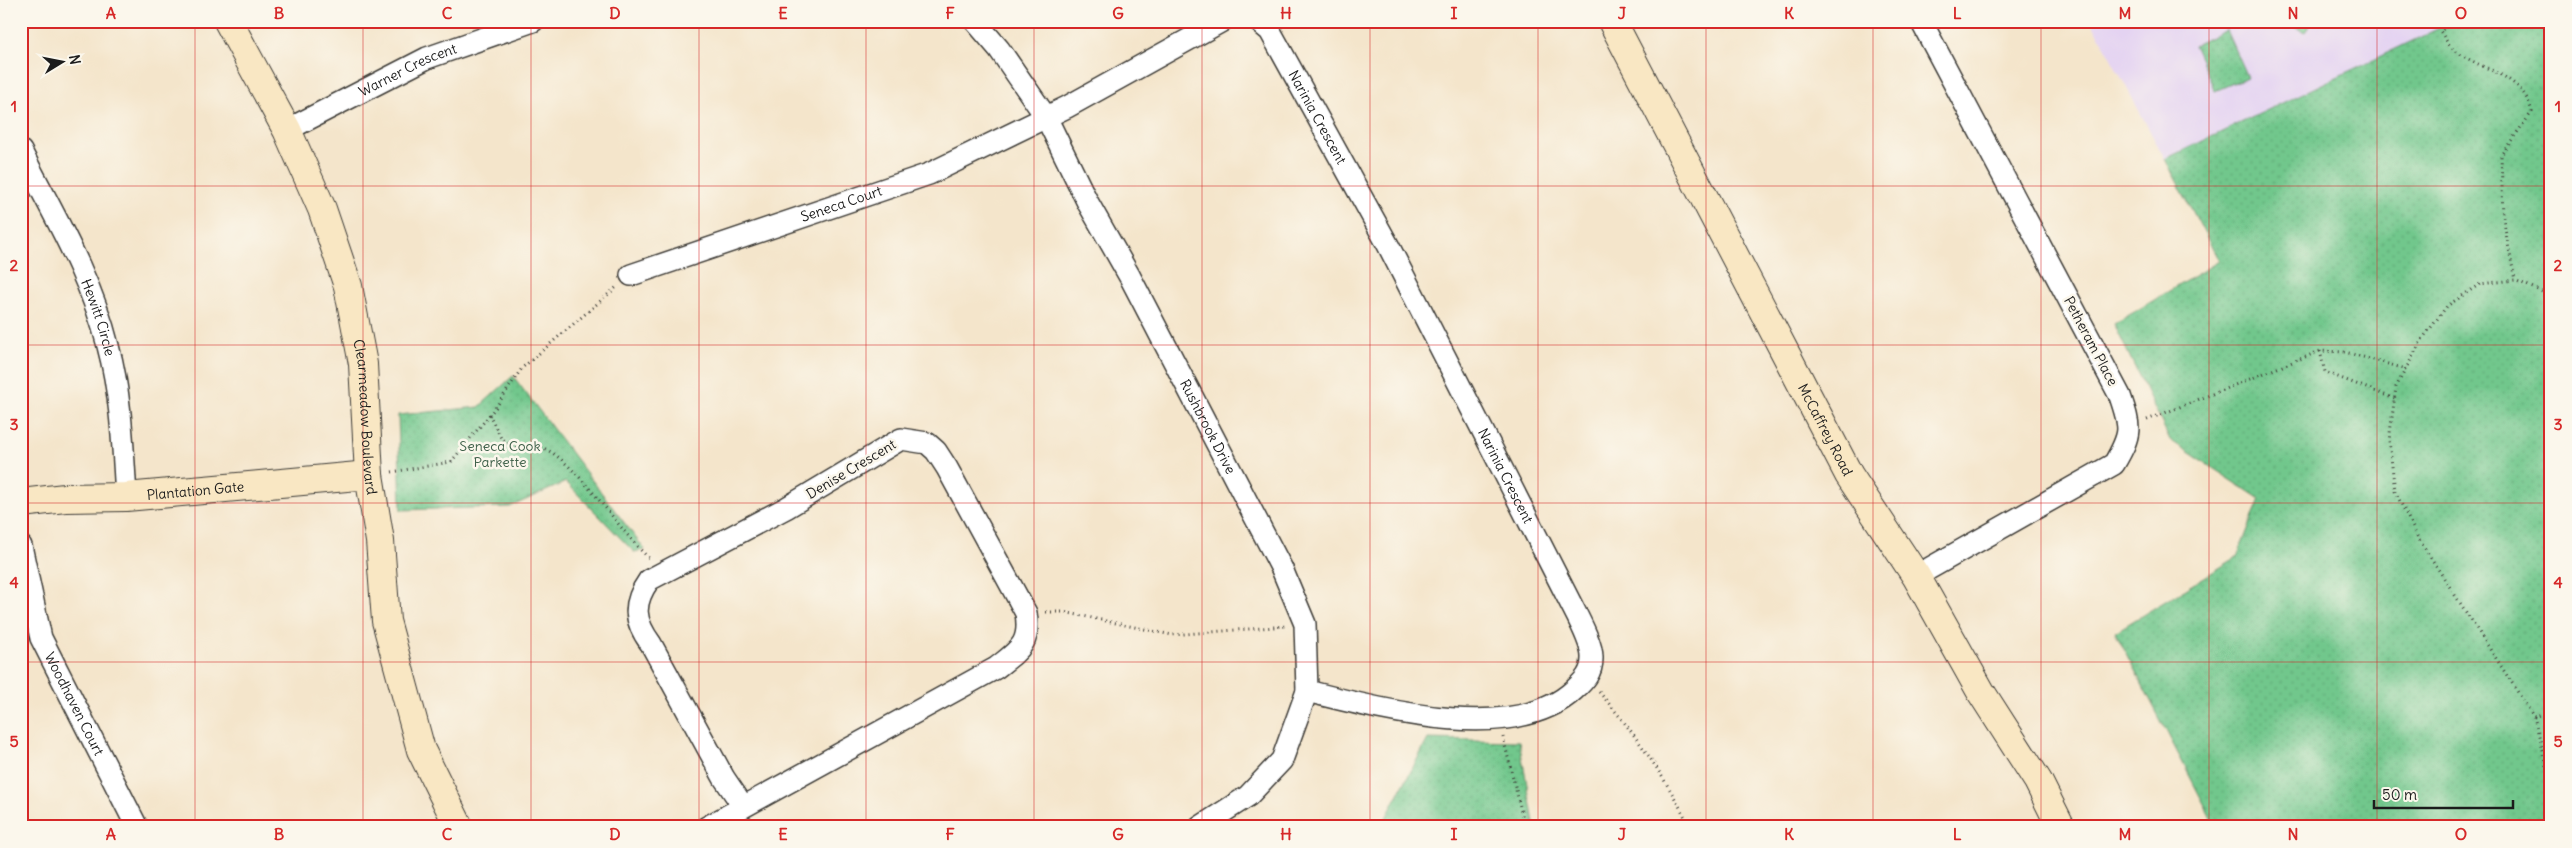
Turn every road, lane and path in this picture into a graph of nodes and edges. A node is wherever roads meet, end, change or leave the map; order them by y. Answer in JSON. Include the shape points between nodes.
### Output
{"nodes":[{"id":1,"x":228,"y":21,"type":"edge"},
{"id":2,"x":533,"y":21,"type":"edge"},
{"id":3,"x":976,"y":21,"type":"edge"},
{"id":4,"x":1222,"y":21,"type":"edge"},
{"id":5,"x":1258,"y":21,"type":"edge"},
{"id":6,"x":1612,"y":21,"type":"edge"},
{"id":7,"x":1921,"y":21,"type":"edge"},
{"id":8,"x":2456,"y":21,"type":"edge"},
{"id":9,"x":1046,"y":117,"type":"junction"},
{"id":10,"x":287,"y":130,"type":"junction"},
{"id":11,"x":21,"y":151,"type":"edge"},
{"id":12,"x":631,"y":275,"type":"joint"},
{"id":13,"x":2514,"y":280,"type":"junction"},
{"id":14,"x":2551,"y":296,"type":"edge"},
{"id":15,"x":2320,"y":351,"type":"junction"},
{"id":16,"x":2406,"y":369,"type":"junction"},
{"id":17,"x":2395,"y":399,"type":"junction"},
{"id":18,"x":489,"y":414,"type":"junction"},
{"id":19,"x":2128,"y":427,"type":"junction"},
{"id":20,"x":380,"y":474,"type":"junction"},
{"id":21,"x":126,"y":497,"type":"junction"},
{"id":22,"x":21,"y":503,"type":"edge"},
{"id":23,"x":21,"y":546,"type":"edge"},
{"id":24,"x":664,"y":572,"type":"junction"},
{"id":25,"x":1916,"y":576,"type":"junction"},
{"id":26,"x":1026,"y":613,"type":"junction"},
{"id":27,"x":1305,"y":624,"type":"junction"},
{"id":28,"x":1588,"y":678,"type":"junction"},
{"id":29,"x":1307,"y":692,"type":"junction"},
{"id":30,"x":2551,"y":712,"type":"edge"},
{"id":31,"x":2534,"y":718,"type":"junction"},
{"id":32,"x":1499,"y":720,"type":"junction"},
{"id":33,"x":2551,"y":781,"type":"edge"},
{"id":34,"x":743,"y":806,"type":"junction"},
{"id":35,"x":137,"y":827,"type":"edge"},
{"id":36,"x":459,"y":827,"type":"edge"},
{"id":37,"x":707,"y":827,"type":"edge"},
{"id":38,"x":1200,"y":827,"type":"edge"},
{"id":39,"x":1524,"y":827,"type":"edge"},
{"id":40,"x":1690,"y":827,"type":"edge"},
{"id":41,"x":2061,"y":827,"type":"edge"}],
"edges":[{"from":1,"to":10,"type":"street","name":"Clearmeadow Boulevard"},
{"from":2,"to":10,"type":"street","name":"Warner Crescent","via":[[427,58]]},
{"from":3,"to":9,"type":"street","name":"Rushbrook Drive"},
{"from":4,"to":9,"type":"street"},
{"from":5,"to":28,"type":"street","name":"Narinia Crescent","via":[[1270,31],[1383,236],[1570,602],[1593,658]]},
{"from":6,"to":25,"type":"street","name":"McCaffrey Road","via":[[1850,475]]},
{"from":7,"to":19,"type":"street","name":"Petheram Place","via":[[2120,396]]},
{"from":8,"to":13,"type":"path","via":[[2440,31],[2456,52],[2514,81],[2529,100],[2532,112],[2501,155],[2503,218]]},
{"from":9,"to":12,"type":"street","name":"Seneca Court","via":[[929,174]]},
{"from":9,"to":27,"type":"street","name":"Rushbrook Drive","via":[[1282,570]]},
{"from":10,"to":20,"type":"street","name":"Clearmeadow Boulevard","via":[[322,209],[348,286]]},
{"from":11,"to":21,"type":"street","name":"Hewitt Circle","via":[[83,274],[108,346],[120,422]]},
{"from":12,"to":18,"type":"path","via":[[522,368]]},
{"from":13,"to":14,"type":"path"},
{"from":13,"to":16,"type":"path","via":[[2480,284],[2447,306],[2421,341]]},
{"from":15,"to":16,"type":"path","via":[[2344,352]]},
{"from":15,"to":17,"type":"path","via":[[2325,372]]},
{"from":15,"to":19,"type":"path"},
{"from":16,"to":17,"type":"path","via":[[2396,387]]},
{"from":17,"to":31,"type":"path","via":[[2389,441],[2395,491],[2418,538]]},
{"from":18,"to":20,"type":"path","via":[[451,462]]},
{"from":18,"to":24,"type":"path","via":[[501,438],[515,448],[534,445],[552,453],[574,470],[636,546]]},
{"from":19,"to":25,"type":"street","name":"Petheram Place","via":[[2125,445],[2114,464]]},
{"from":20,"to":21,"type":"street","name":"Plantation Gate"},
{"from":20,"to":36,"type":"street","name":"Clearmeadow Boulevard","via":[[380,541],[386,621],[421,750]]},
{"from":21,"to":22,"type":"street","name":"Plantation Gate"},
{"from":23,"to":35,"type":"street","name":"Woodhaven Court","via":[[41,638]]},
{"from":24,"to":26,"type":"street","name":"Denise Crescent","via":[[786,508],[885,447],[901,439],[912,440],[927,444],[936,451]]},
{"from":24,"to":34,"type":"street","name":"Denise Crescent","via":[[649,580],[640,592],[636,607],[640,629]]},
{"from":25,"to":41,"type":"street","name":"McCaffrey Road","via":[[1981,692],[2038,781]]},
{"from":26,"to":27,"type":"path","via":[[1064,612],[1172,635]]},
{"from":26,"to":34,"type":"street","name":"Denise Crescent","via":[[1027,638],[996,668]]},
{"from":27,"to":29,"type":"street","name":"Rushbrook Drive"},
{"from":28,"to":32,"type":"street","via":[[1566,698]]},
{"from":28,"to":40,"type":"path","via":[[1653,761]]},
{"from":29,"to":32,"type":"street","via":[[1423,715],[1474,721]]},
{"from":29,"to":38,"type":"street","name":"Rushbrook Drive","via":[[1282,760],[1248,796]]},
{"from":30,"to":31,"type":"path"},
{"from":31,"to":33,"type":"path"},
{"from":32,"to":39,"type":"path"},
{"from":34,"to":37,"type":"street","name":"Denise Crescent"}]}
